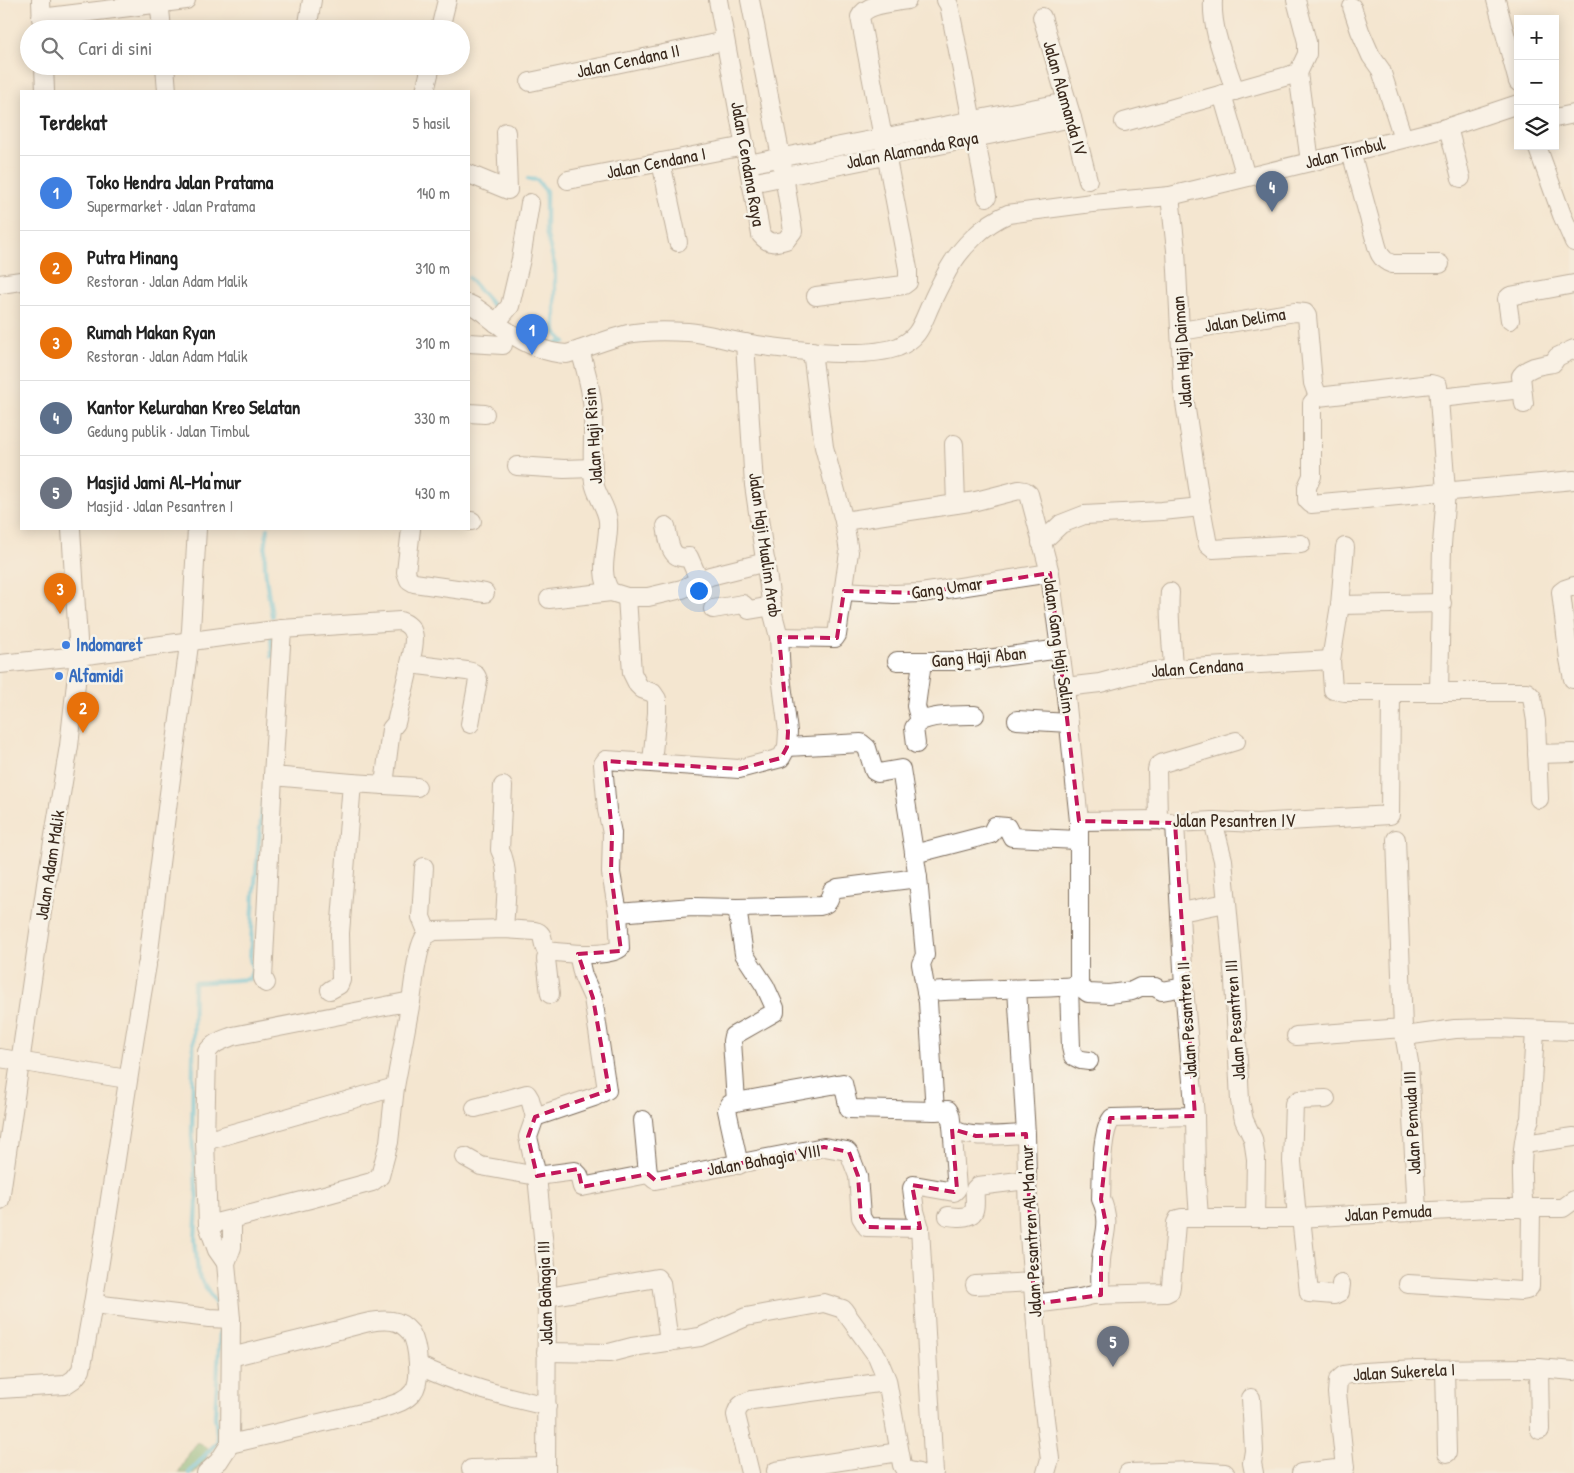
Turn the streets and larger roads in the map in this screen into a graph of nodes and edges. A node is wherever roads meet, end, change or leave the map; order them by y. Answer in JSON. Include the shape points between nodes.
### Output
{"nodes":[{"id":1,"x":41,"y":0,"type":"edge"},
{"id":2,"x":186,"y":0,"type":"edge"},
{"id":3,"x":312,"y":0,"type":"edge"},
{"id":4,"x":447,"y":0,"type":"edge"},
{"id":5,"x":718,"y":0,"type":"edge"},
{"id":6,"x":750,"y":0,"type":"edge"},
{"id":7,"x":907,"y":0,"type":"edge"},
{"id":8,"x":946,"y":0,"type":"edge"},
{"id":9,"x":1213,"y":0,"type":"edge"},
{"id":10,"x":1296,"y":0,"type":"edge"},
{"id":11,"x":1496,"y":0,"type":"edge"},
{"id":12,"x":159,"y":2,"type":"edge"},
{"id":13,"x":1352,"y":7,"type":"dead end"},
{"id":14,"x":1042,"y":16,"type":"dead end"},
{"id":15,"x":42,"y":20,"type":"edge"},
{"id":16,"x":59,"y":20,"type":"edge"},
{"id":17,"x":161,"y":20,"type":"edge"},
{"id":18,"x":309,"y":20,"type":"edge"},
{"id":19,"x":442,"y":20,"type":"edge"},
{"id":20,"x":726,"y":41,"type":"junction"},
{"id":21,"x":1514,"y":67,"type":"edge"},
{"id":22,"x":1298,"y":72,"type":"junction"},
{"id":23,"x":44,"y":75,"type":"edge"},
{"id":24,"x":166,"y":75,"type":"edge"},
{"id":25,"x":429,"y":75,"type":"edge"},
{"id":26,"x":530,"y":82,"type":"dead end"},
{"id":27,"x":45,"y":90,"type":"edge"},
{"id":28,"x":167,"y":90,"type":"edge"},
{"id":29,"x":425,"y":90,"type":"edge"},
{"id":30,"x":1229,"y":93,"type":"junction"},
{"id":31,"x":1515,"y":105,"type":"edge"},
{"id":32,"x":1069,"y":110,"type":"junction"},
{"id":33,"x":1574,"y":114,"type":"edge"},
{"id":34,"x":1559,"y":117,"type":"edge"},
{"id":35,"x":1124,"y":122,"type":"dead end"},
{"id":36,"x":1448,"y":127,"type":"junction"},
{"id":37,"x":974,"y":129,"type":"junction"},
{"id":38,"x":506,"y":132,"type":"dead end"},
{"id":39,"x":883,"y":138,"type":"junction"},
{"id":40,"x":1403,"y":138,"type":"junction"},
{"id":41,"x":745,"y":146,"type":"junction"},
{"id":42,"x":1538,"y":150,"type":"edge"},
{"id":43,"x":1351,"y":152,"type":"junction"},
{"id":44,"x":886,"y":155,"type":"junction"},
{"id":45,"x":781,"y":157,"type":"junction"},
{"id":46,"x":661,"y":162,"type":"junction"},
{"id":47,"x":1310,"y":162,"type":"junction"},
{"id":48,"x":748,"y":164,"type":"junction"},
{"id":49,"x":470,"y":174,"type":"edge"},
{"id":50,"x":785,"y":176,"type":"junction"},
{"id":51,"x":1246,"y":176,"type":"junction"},
{"id":52,"x":1461,"y":178,"type":"dead end"},
{"id":53,"x":568,"y":180,"type":"dead end"},
{"id":54,"x":1088,"y":180,"type":"dead end"},
{"id":55,"x":751,"y":183,"type":"junction"},
{"id":56,"x":1170,"y":196,"type":"junction"},
{"id":57,"x":988,"y":197,"type":"dead end"},
{"id":58,"x":530,"y":202,"type":"dead end"},
{"id":59,"x":678,"y":242,"type":"dead end"},
{"id":60,"x":1574,"y":242,"type":"edge"},
{"id":61,"x":1440,"y":264,"type":"dead end"},
{"id":62,"x":20,"y":281,"type":"edge"},
{"id":63,"x":0,"y":284,"type":"edge"},
{"id":64,"x":1574,"y":284,"type":"edge"},
{"id":65,"x":816,"y":296,"type":"dead end"},
{"id":66,"x":470,"y":304,"type":"edge"},
{"id":67,"x":1510,"y":320,"type":"dead end"},
{"id":68,"x":496,"y":323,"type":"junction"},
{"id":69,"x":1181,"y":331,"type":"junction"},
{"id":70,"x":470,"y":343,"type":"edge"},
{"id":71,"x":744,"y":343,"type":"junction"},
{"id":72,"x":503,"y":345,"type":"dead end"},
{"id":73,"x":1574,"y":349,"type":"edge"},
{"id":74,"x":580,"y":350,"type":"junction"},
{"id":75,"x":812,"y":351,"type":"junction"},
{"id":76,"x":1318,"y":397,"type":"junction"},
{"id":77,"x":1440,"y":398,"type":"junction"},
{"id":78,"x":954,"y":444,"type":"dead end"},
{"id":79,"x":517,"y":466,"type":"dead end"},
{"id":80,"x":593,"y":468,"type":"junction"},
{"id":81,"x":1574,"y":480,"type":"edge"},
{"id":82,"x":1446,"y":491,"type":"junction"},
{"id":83,"x":956,"y":504,"type":"junction"},
{"id":84,"x":1201,"y":506,"type":"junction"},
{"id":85,"x":844,"y":521,"type":"junction"},
{"id":86,"x":666,"y":526,"type":"dead end"},
{"id":87,"x":71,"y":530,"type":"edge"},
{"id":88,"x":197,"y":530,"type":"edge"},
{"id":89,"x":411,"y":530,"type":"edge"},
{"id":90,"x":1041,"y":544,"type":"junction"},
{"id":91,"x":1302,"y":544,"type":"dead end"},
{"id":92,"x":1345,"y":547,"type":"dead end"},
{"id":93,"x":766,"y":562,"type":"junction"},
{"id":94,"x":1050,"y":573,"type":"junction"},
{"id":95,"x":699,"y":580,"type":"junction"},
{"id":96,"x":1574,"y":586,"type":"edge"},
{"id":97,"x":844,"y":591,"type":"junction"},
{"id":98,"x":1170,"y":592,"type":"dead end"},
{"id":99,"x":485,"y":593,"type":"dead end"},
{"id":100,"x":619,"y":594,"type":"junction"},
{"id":101,"x":549,"y":599,"type":"dead end"},
{"id":102,"x":1442,"y":603,"type":"junction"},
{"id":103,"x":1340,"y":605,"type":"junction"},
{"id":104,"x":772,"y":606,"type":"junction"},
{"id":105,"x":713,"y":609,"type":"dead end"},
{"id":106,"x":282,"y":629,"type":"junction"},
{"id":107,"x":780,"y":637,"type":"junction"},
{"id":108,"x":190,"y":641,"type":"junction"},
{"id":109,"x":1060,"y":649,"type":"junction"},
{"id":110,"x":79,"y":656,"type":"junction"},
{"id":111,"x":1331,"y":660,"type":"junction"},
{"id":112,"x":897,"y":661,"type":"dead end"},
{"id":113,"x":922,"y":662,"type":"junction"},
{"id":114,"x":0,"y":664,"type":"edge"},
{"id":115,"x":410,"y":664,"type":"junction"},
{"id":116,"x":1173,"y":669,"type":"junction"},
{"id":117,"x":1573,"y":679,"type":"edge"},
{"id":118,"x":1065,"y":687,"type":"junction"},
{"id":119,"x":1391,"y":692,"type":"junction"},
{"id":120,"x":1439,"y":692,"type":"junction"},
{"id":121,"x":975,"y":715,"type":"dead end"},
{"id":122,"x":1017,"y":720,"type":"dead end"},
{"id":123,"x":920,"y":721,"type":"junction"},
{"id":124,"x":1069,"y":723,"type":"junction"},
{"id":125,"x":470,"y":724,"type":"dead end"},
{"id":126,"x":1236,"y":741,"type":"dead end"},
{"id":127,"x":916,"y":744,"type":"dead end"},
{"id":128,"x":787,"y":747,"type":"junction"},
{"id":129,"x":1574,"y":753,"type":"edge"},
{"id":130,"x":1537,"y":754,"type":"junction"},
{"id":131,"x":652,"y":762,"type":"junction"},
{"id":132,"x":274,"y":776,"type":"junction"},
{"id":133,"x":352,"y":783,"type":"junction"},
{"id":134,"x":384,"y":785,"type":"junction"},
{"id":135,"x":503,"y":786,"type":"dead end"},
{"id":136,"x":417,"y":787,"type":"dead end"},
{"id":137,"x":1539,"y":799,"type":"dead end"},
{"id":138,"x":1158,"y":820,"type":"junction"},
{"id":139,"x":1079,"y":821,"type":"junction"},
{"id":140,"x":1214,"y":821,"type":"junction"},
{"id":141,"x":1175,"y":823,"type":"junction"},
{"id":142,"x":1396,"y":838,"type":"dead end"},
{"id":143,"x":1078,"y":840,"type":"junction"},
{"id":144,"x":914,"y":854,"type":"junction"},
{"id":145,"x":424,"y":867,"type":"dead end"},
{"id":146,"x":918,"y":878,"type":"junction"},
{"id":147,"x":1226,"y":903,"type":"junction"},
{"id":148,"x":738,"y":908,"type":"junction"},
{"id":149,"x":1182,"y":912,"type":"junction"},
{"id":150,"x":618,"y":913,"type":"junction"},
{"id":151,"x":504,"y":929,"type":"junction"},
{"id":152,"x":428,"y":934,"type":"junction"},
{"id":153,"x":553,"y":952,"type":"junction"},
{"id":154,"x":578,"y":954,"type":"junction"},
{"id":155,"x":266,"y":983,"type":"dead end"},
{"id":156,"x":1074,"y":986,"type":"junction"},
{"id":157,"x":1184,"y":987,"type":"junction"},
{"id":158,"x":1016,"y":989,"type":"junction"},
{"id":159,"x":330,"y":990,"type":"dead end"},
{"id":160,"x":550,"y":994,"type":"dead end"},
{"id":161,"x":927,"y":997,"type":"junction"},
{"id":162,"x":411,"y":1001,"type":"junction"},
{"id":163,"x":1534,"y":1030,"type":"junction"},
{"id":164,"x":1574,"y":1031,"type":"edge"},
{"id":165,"x":1404,"y":1032,"type":"junction"},
{"id":166,"x":1296,"y":1036,"type":"dead end"},
{"id":167,"x":0,"y":1058,"type":"edge"},
{"id":168,"x":20,"y":1061,"type":"junction"},
{"id":169,"x":1089,"y":1061,"type":"dead end"},
{"id":170,"x":127,"y":1079,"type":"junction"},
{"id":171,"x":395,"y":1087,"type":"junction"},
{"id":172,"x":1326,"y":1099,"type":"dead end"},
{"id":173,"x":736,"y":1102,"type":"junction"},
{"id":174,"x":474,"y":1108,"type":"dead end"},
{"id":175,"x":935,"y":1111,"type":"junction"},
{"id":176,"x":1195,"y":1116,"type":"junction"},
{"id":177,"x":535,"y":1117,"type":"junction"},
{"id":178,"x":643,"y":1120,"type":"dead end"},
{"id":179,"x":952,"y":1125,"type":"junction"},
{"id":180,"x":1026,"y":1134,"type":"junction"},
{"id":181,"x":1574,"y":1138,"type":"edge"},
{"id":182,"x":205,"y":1141,"type":"junction"},
{"id":183,"x":1524,"y":1144,"type":"junction"},
{"id":184,"x":464,"y":1157,"type":"dead end"},
{"id":185,"x":738,"y":1165,"type":"junction"},
{"id":186,"x":648,"y":1174,"type":"junction"},
{"id":187,"x":537,"y":1176,"type":"junction"},
{"id":188,"x":1026,"y":1180,"type":"junction"},
{"id":189,"x":0,"y":1200,"type":"edge"},
{"id":190,"x":1574,"y":1200,"type":"edge"},
{"id":191,"x":1527,"y":1209,"type":"junction"},
{"id":192,"x":1417,"y":1211,"type":"junction"},
{"id":193,"x":948,"y":1216,"type":"dead end"},
{"id":194,"x":1199,"y":1217,"type":"junction"},
{"id":195,"x":1299,"y":1217,"type":"junction"},
{"id":196,"x":1255,"y":1218,"type":"junction"},
{"id":197,"x":232,"y":1219,"type":"junction"},
{"id":198,"x":208,"y":1225,"type":"junction"},
{"id":199,"x":920,"y":1228,"type":"junction"},
{"id":200,"x":226,"y":1263,"type":"junction"},
{"id":201,"x":1032,"y":1282,"type":"junction"},
{"id":202,"x":1341,"y":1284,"type":"dead end"},
{"id":203,"x":1408,"y":1284,"type":"dead end"},
{"id":204,"x":975,"y":1285,"type":"dead end"},
{"id":205,"x":1101,"y":1295,"type":"junction"},
{"id":206,"x":548,"y":1297,"type":"junction"},
{"id":207,"x":94,"y":1304,"type":"junction"},
{"id":208,"x":1034,"y":1304,"type":"junction"},
{"id":209,"x":231,"y":1319,"type":"junction"},
{"id":210,"x":669,"y":1342,"type":"junction"},
{"id":211,"x":546,"y":1352,"type":"junction"},
{"id":212,"x":231,"y":1357,"type":"junction"},
{"id":213,"x":418,"y":1364,"type":"junction"},
{"id":214,"x":1539,"y":1368,"type":"junction"},
{"id":215,"x":1445,"y":1369,"type":"junction"},
{"id":216,"x":1574,"y":1372,"type":"edge"},
{"id":217,"x":878,"y":1383,"type":"dead end"},
{"id":218,"x":0,"y":1389,"type":"edge"},
{"id":219,"x":1251,"y":1398,"type":"dead end"},
{"id":220,"x":547,"y":1406,"type":"junction"},
{"id":221,"x":1540,"y":1430,"type":"dead end"},
{"id":222,"x":230,"y":1444,"type":"junction"},
{"id":223,"x":899,"y":1452,"type":"junction"},
{"id":224,"x":1447,"y":1453,"type":"dead end"},
{"id":225,"x":471,"y":1469,"type":"dead end"},
{"id":226,"x":546,"y":1470,"type":"edge"},
{"id":227,"x":1346,"y":1470,"type":"edge"},
{"id":228,"x":776,"y":1471,"type":"dead end"},
{"id":229,"x":206,"y":1473,"type":"edge"},
{"id":230,"x":750,"y":1473,"type":"edge"},
{"id":231,"x":919,"y":1473,"type":"edge"},
{"id":232,"x":934,"y":1473,"type":"edge"},
{"id":233,"x":1046,"y":1473,"type":"edge"},
{"id":234,"x":1128,"y":1473,"type":"edge"},
{"id":235,"x":1223,"y":1473,"type":"edge"},
{"id":236,"x":1254,"y":1473,"type":"edge"},
{"id":237,"x":1301,"y":1473,"type":"edge"}],
"edges":[{"from":1,"to":15,"type":"street"},
{"from":2,"to":12,"type":"street"},
{"from":3,"to":18,"type":"street"},
{"from":4,"to":19,"type":"street"},
{"from":5,"to":20,"type":"street","name":"Jalan Cendana Raya"},
{"from":6,"to":45,"type":"street","name":"Jalan Cendana Raya"},
{"from":7,"to":39,"type":"street","via":[[868,8],[860,17]]},
{"from":8,"to":37,"type":"street"},
{"from":9,"to":30,"type":"street"},
{"from":10,"to":22,"type":"street","via":[[1307,42],[1307,54]]},
{"from":11,"to":21,"type":"street"},
{"from":12,"to":16,"type":"street"},
{"from":12,"to":17,"type":"street"},
{"from":13,"to":40,"type":"street","via":[[1371,56],[1381,70]]},
{"from":14,"to":32,"type":"street","name":"Jalan Alamanda IV"},
{"from":20,"to":26,"type":"street","name":"Jalan Cendana II"},
{"from":20,"to":41,"type":"street","name":"Jalan Cendana Raya"},
{"from":22,"to":30,"type":"street"},
{"from":22,"to":47,"type":"street"},
{"from":23,"to":27,"type":"street"},
{"from":24,"to":28,"type":"street"},
{"from":25,"to":29,"type":"street"},
{"from":30,"to":35,"type":"street"},
{"from":30,"to":51,"type":"street"},
{"from":31,"to":36,"type":"street","name":"Jalan Timbul"},
{"from":32,"to":37,"type":"street","name":"Jalan Alamanda Raya"},
{"from":32,"to":54,"type":"street","name":"Jalan Alamanda IV"},
{"from":33,"to":34,"type":"street"},
{"from":36,"to":40,"type":"street","name":"Jalan Timbul"},
{"from":36,"to":52,"type":"street"},
{"from":37,"to":39,"type":"street","name":"Jalan Alamanda Raya"},
{"from":37,"to":44,"type":"street","name":"Jalan Alamanda Raya"},
{"from":37,"to":57,"type":"street"},
{"from":38,"to":49,"type":"street","via":[[508,190]]},
{"from":39,"to":44,"type":"street"},
{"from":39,"to":45,"type":"street","name":"Jalan Alamanda Raya"},
{"from":40,"to":43,"type":"street","name":"Jalan Timbul"},
{"from":41,"to":46,"type":"street","name":"Jalan Cendana I"},
{"from":41,"to":48,"type":"street","name":"Jalan Cendana Raya"},
{"from":42,"to":60,"type":"street"},
{"from":43,"to":47,"type":"street","name":"Jalan Timbul"},
{"from":43,"to":61,"type":"street","via":[[1374,239],[1385,261],[1392,264]]},
{"from":44,"to":50,"type":"street","name":"Jalan Alamanda Raya"},
{"from":44,"to":65,"type":"street","via":[[908,282]]},
{"from":45,"to":48,"type":"street","name":"Jalan Alamanda Raya"},
{"from":45,"to":50,"type":"street","name":"Jalan Cendana Raya"},
{"from":46,"to":53,"type":"street","name":"Jalan Cendana I"},
{"from":46,"to":59,"type":"street"},
{"from":47,"to":51,"type":"street","name":"Jalan Timbul"},
{"from":48,"to":55,"type":"street","name":"Jalan Cendana Raya"},
{"from":50,"to":55,"type":"street","name":"Jalan Alamanda Raya"},
{"from":50,"to":55,"type":"street","name":"Jalan Cendana Raya","via":[[793,231],[786,240],[772,243],[761,235]]},
{"from":51,"to":56,"type":"street","name":"Jalan Timbul"},
{"from":56,"to":69,"type":"street","name":"Jalan Haji Daiman"},
{"from":56,"to":75,"type":"street","name":"Jalan Timbul","via":[[1008,214],[992,222],[958,255],[913,338],[885,351]]},
{"from":58,"to":68,"type":"street","via":[[510,306]]},
{"from":62,"to":63,"type":"street"},
{"from":64,"to":67,"type":"street","via":[[1510,296],[1507,298]]},
{"from":66,"to":68,"type":"street","name":"Jalan Timbul"},
{"from":68,"to":74,"type":"street","name":"Jalan Timbul","via":[[535,347],[557,354]]},
{"from":69,"to":76,"type":"street","name":"Jalan Delima","via":[[1302,312],[1307,316],[1313,383]]},
{"from":69,"to":84,"type":"street","name":"Jalan Haji Daiman","via":[[1184,398]]},
{"from":70,"to":72,"type":"street"},
{"from":71,"to":74,"type":"street","name":"Jalan Timbul","via":[[690,332],[656,331],[629,334]]},
{"from":71,"to":75,"type":"street","name":"Jalan Timbul"},
{"from":71,"to":93,"type":"street","name":"Jalan Haji Mualim Arab","via":[[754,485]]},
{"from":73,"to":77,"type":"street","via":[[1557,357],[1553,363],[1525,371],[1521,376],[1523,397]]},
{"from":74,"to":80,"type":"street","name":"Jalan Haji Risin","via":[[592,402]]},
{"from":75,"to":85,"type":"street","via":[[824,447]]},
{"from":76,"to":77,"type":"street","via":[[1431,384],[1438,386]]},
{"from":76,"to":82,"type":"street","via":[[1312,403],[1312,476],[1307,487],[1307,500],[1311,504]]},
{"from":77,"to":82,"type":"street"},
{"from":78,"to":83,"type":"street"},
{"from":79,"to":80,"type":"street"},
{"from":80,"to":100,"type":"street","name":"Jalan Haji Risin","via":[[598,497],[607,516],[604,568],[607,584]]},
{"from":81,"to":82,"type":"street"},
{"from":82,"to":102,"type":"street"},
{"from":83,"to":85,"type":"street","name":"Jalan Gang Haji Salim"},
{"from":83,"to":90,"type":"street","name":"Jalan Gang Haji Salim","via":[[1025,490],[1029,494]]},
{"from":84,"to":90,"type":"street","via":[[1084,515],[1061,524]]},
{"from":84,"to":91,"type":"street","name":"Jalan Haji Daiman","via":[[1207,542],[1213,549]]},
{"from":85,"to":97,"type":"street","via":[[849,552]]},
{"from":86,"to":95,"type":"street","via":[[674,554],[689,557]]},
{"from":87,"to":110,"type":"street","name":"Jalan Adam Malik"},
{"from":88,"to":108,"type":"street"},
{"from":89,"to":99,"type":"street","via":[[406,572],[409,580]]},
{"from":90,"to":94,"type":"street","name":"Jalan Gang Haji Salim"},
{"from":92,"to":103,"type":"street"},
{"from":93,"to":95,"type":"street"},
{"from":93,"to":104,"type":"street","name":"Jalan Haji Mualim Arab"},
{"from":94,"to":97,"type":"street","name":"Gang Umar","via":[[922,593]]},
{"from":94,"to":109,"type":"street","name":"Jalan Gang Haji Salim"},
{"from":95,"to":100,"type":"street","via":[[682,589],[648,597]]},
{"from":96,"to":117,"type":"street","via":[[1560,592]]},
{"from":97,"to":107,"type":"street","via":[[835,638]]},
{"from":98,"to":116,"type":"street","via":[[1168,610]]},
{"from":100,"to":101,"type":"street"},
{"from":100,"to":131,"type":"street","name":"Jalan Haji Risin","via":[[632,673],[638,685],[657,699]]},
{"from":102,"to":103,"type":"street"},
{"from":102,"to":120,"type":"street"},
{"from":103,"to":111,"type":"street"},
{"from":104,"to":105,"type":"street","via":[[749,610],[743,604]]},
{"from":104,"to":107,"type":"street","name":"Jalan Haji Mualim Arab"},
{"from":106,"to":108,"type":"street"},
{"from":106,"to":115,"type":"street","via":[[400,621],[413,630]]},
{"from":106,"to":132,"type":"street"},
{"from":107,"to":128,"type":"street","name":"Jalan Haji Mualim Arab"},
{"from":108,"to":110,"type":"street"},
{"from":108,"to":170,"type":"street","via":[[148,962]]},
{"from":109,"to":113,"type":"street","name":"Gang Haji Aban","via":[[973,661]]},
{"from":109,"to":118,"type":"street","name":"Jalan Gang Haji Salim"},
{"from":110,"to":114,"type":"street"},
{"from":110,"to":168,"type":"street","name":"Jalan Adam Malik","via":[[69,746]]},
{"from":111,"to":116,"type":"street","name":"Jalan Cendana"},
{"from":111,"to":119,"type":"street","via":[[1333,690]]},
{"from":112,"to":113,"type":"street","name":"Gang Haji Aban"},
{"from":113,"to":123,"type":"street","via":[[916,706]]},
{"from":115,"to":125,"type":"street","via":[[477,675]]},
{"from":115,"to":134,"type":"street","via":[[396,724],[391,729]]},
{"from":116,"to":118,"type":"street","name":"Jalan Cendana"},
{"from":118,"to":124,"type":"street","name":"Jalan Gang Haji Salim"},
{"from":119,"to":120,"type":"street"},
{"from":119,"to":140,"type":"street","name":"Jalan Pesantren IV","via":[[1390,815],[1257,823]]},
{"from":120,"to":130,"type":"street","via":[[1527,692],[1532,697]]},
{"from":121,"to":123,"type":"street","via":[[941,716]]},
{"from":122,"to":124,"type":"street"},
{"from":123,"to":127,"type":"street","via":[[914,728]]},
{"from":124,"to":139,"type":"street","name":"Jalan Gang Haji Salim"},
{"from":126,"to":138,"type":"street","via":[[1158,766]]},
{"from":128,"to":131,"type":"street","via":[[780,758],[740,769]]},
{"from":128,"to":144,"type":"street","via":[[861,743],[874,771],[901,769]]},
{"from":129,"to":130,"type":"street"},
{"from":130,"to":137,"type":"street"},
{"from":131,"to":150,"type":"street","via":[[604,761],[612,833],[611,873]]},
{"from":132,"to":133,"type":"street"},
{"from":132,"to":155,"type":"street","via":[[264,940],[263,978]]},
{"from":133,"to":134,"type":"street"},
{"from":133,"to":159,"type":"street","via":[[340,933],[341,980]]},
{"from":134,"to":136,"type":"street"},
{"from":135,"to":151,"type":"street","via":[[500,850],[506,877]]},
{"from":138,"to":139,"type":"street","name":"Jalan Pesantren IV"},
{"from":138,"to":141,"type":"street","name":"Jalan Pesantren IV"},
{"from":139,"to":143,"type":"street","name":"Jalan Gang Haji Salim"},
{"from":140,"to":141,"type":"street","name":"Jalan Pesantren IV"},
{"from":140,"to":147,"type":"street","name":"Jalan Pesantren III"},
{"from":141,"to":149,"type":"street","name":"Jalan Pesantren II"},
{"from":142,"to":165,"type":"street","name":"Jalan Pemuda III"},
{"from":143,"to":144,"type":"street","via":[[1012,838],[1008,827],[995,826],[991,834]]},
{"from":143,"to":156,"type":"street","name":"Jalan Gang Haji Salim"},
{"from":144,"to":146,"type":"street"},
{"from":145,"to":152,"type":"street","via":[[421,916]]},
{"from":146,"to":148,"type":"street","via":[[838,888],[832,891],[830,900],[820,906]]},
{"from":146,"to":161,"type":"street","via":[[925,955],[921,964]]},
{"from":147,"to":149,"type":"street"},
{"from":147,"to":196,"type":"street","name":"Jalan Pesantren III","via":[[1234,980],[1240,1101],[1256,1159]]},
{"from":148,"to":150,"type":"street","via":[[692,907]]},
{"from":148,"to":173,"type":"street","via":[[744,954],[765,986],[775,1012],[733,1036]]},
{"from":149,"to":157,"type":"street","name":"Jalan Pesantren II"},
{"from":150,"to":154,"type":"street","via":[[620,948],[614,952]]},
{"from":151,"to":152,"type":"street","via":[[434,931]]},
{"from":151,"to":153,"type":"street","via":[[539,932],[545,951]]},
{"from":152,"to":162,"type":"street","via":[[417,961]]},
{"from":153,"to":154,"type":"street"},
{"from":153,"to":160,"type":"street","via":[[546,959]]},
{"from":154,"to":177,"type":"street","via":[[582,976],[593,998],[608,1088]]},
{"from":156,"to":157,"type":"street","via":[[1088,992],[1109,994],[1140,987],[1162,990]]},
{"from":156,"to":158,"type":"street"},
{"from":156,"to":169,"type":"street","name":"Jalan Gang Haji Salim","via":[[1071,1047],[1073,1056]]},
{"from":157,"to":176,"type":"street","name":"Jalan Pesantren II"},
{"from":158,"to":161,"type":"street","via":[[993,988]]},
{"from":158,"to":180,"type":"street","name":"Jalan Pesantren Al Ma'mur"},
{"from":161,"to":175,"type":"street"},
{"from":162,"to":171,"type":"street"},
{"from":162,"to":182,"type":"street","via":[[216,1042],[207,1052]]},
{"from":163,"to":164,"type":"street"},
{"from":163,"to":165,"type":"street"},
{"from":163,"to":183,"type":"street","via":[[1530,1119]]},
{"from":165,"to":166,"type":"street"},
{"from":165,"to":192,"type":"street","name":"Jalan Pemuda III","via":[[1409,1062]]},
{"from":167,"to":168,"type":"street"},
{"from":168,"to":170,"type":"street"},
{"from":168,"to":189,"type":"street","name":"Jalan Adam Malik"},
{"from":170,"to":207,"type":"street"},
{"from":171,"to":182,"type":"street"},
{"from":171,"to":197,"type":"street","via":[[380,1176],[372,1182]]},
{"from":172,"to":195,"type":"street","via":[[1299,1100],[1294,1104],[1292,1162]]},
{"from":173,"to":175,"type":"street","via":[[842,1083],[849,1109]]},
{"from":173,"to":185,"type":"street","via":[[727,1110]]},
{"from":174,"to":177,"type":"street","via":[[527,1094]]},
{"from":175,"to":179,"type":"street","via":[[948,1110]]},
{"from":176,"to":194,"type":"street","name":"Jalan Pesantren II"},
{"from":176,"to":205,"type":"street","via":[[1112,1118],[1109,1122],[1105,1136],[1101,1199],[1107,1229],[1101,1257]]},
{"from":177,"to":187,"type":"street","name":"Jalan Bahagia III","via":[[528,1137]]},
{"from":178,"to":186,"type":"street"},
{"from":179,"to":180,"type":"street","via":[[976,1136]]},
{"from":179,"to":199,"type":"street","via":[[957,1189],[954,1192],[912,1188]]},
{"from":180,"to":188,"type":"street","name":"Jalan Pesantren Al Ma'mur"},
{"from":181,"to":183,"type":"street"},
{"from":182,"to":198,"type":"street"},
{"from":183,"to":191,"type":"street"},
{"from":184,"to":187,"type":"street","via":[[481,1166]]},
{"from":185,"to":186,"type":"street","name":"Jalan Bahagia VIII","via":[[655,1180]]},
{"from":185,"to":199,"type":"street","name":"Jalan Bahagia VIII","via":[[824,1147],[847,1151],[858,1176],[861,1217],[867,1227]]},
{"from":186,"to":187,"type":"street","name":"Jalan Bahagia VIII","via":[[582,1187],[575,1171]]},
{"from":187,"to":206,"type":"street","name":"Jalan Bahagia III"},
{"from":188,"to":193,"type":"street","via":[[978,1186],[972,1213]]},
{"from":188,"to":201,"type":"street","name":"Jalan Pesantren Al Ma'mur"},
{"from":190,"to":191,"type":"street","name":"Jalan Pemuda","via":[[1564,1208]]},
{"from":191,"to":192,"type":"street","name":"Jalan Pemuda"},
{"from":191,"to":203,"type":"street","via":[[1530,1286],[1527,1290]]},
{"from":192,"to":195,"type":"street","name":"Jalan Pemuda"},
{"from":194,"to":196,"type":"street","name":"Jalan Pemuda"},
{"from":194,"to":205,"type":"street","name":"Jalan Pemuda","via":[[1178,1219],[1176,1223],[1170,1291]]},
{"from":195,"to":196,"type":"street","name":"Jalan Pemuda"},
{"from":195,"to":202,"type":"street","via":[[1308,1292],[1310,1295],[1334,1295],[1340,1292]]},
{"from":197,"to":198,"type":"street"},
{"from":197,"to":200,"type":"street","via":[[232,1247]]},
{"from":198,"to":200,"type":"street","via":[[217,1250]]},
{"from":199,"to":232,"type":"street"},
{"from":200,"to":209,"type":"street"},
{"from":201,"to":204,"type":"street"},
{"from":201,"to":208,"type":"street","name":"Jalan Pesantren Al Ma'mur"},
{"from":205,"to":208,"type":"street"},
{"from":206,"to":210,"type":"street","via":[[657,1278],[661,1283]]},
{"from":206,"to":211,"type":"street","name":"Jalan Bahagia III"},
{"from":207,"to":209,"type":"street"},
{"from":207,"to":218,"type":"street","via":[[80,1370],[74,1379],[65,1385]]},
{"from":208,"to":233,"type":"street","name":"Jalan Pesantren Al Ma'mur","via":[[1050,1459]]},
{"from":209,"to":212,"type":"street"},
{"from":210,"to":211,"type":"street","via":[[609,1353]]},
{"from":210,"to":223,"type":"street","via":[[700,1337],[746,1317],[824,1303],[843,1309],[877,1356],[887,1380]]},
{"from":211,"to":220,"type":"street","name":"Jalan Bahagia III"},
{"from":212,"to":213,"type":"street","via":[[362,1324],[392,1321],[403,1325],[411,1334]]},
{"from":212,"to":222,"type":"street"},
{"from":213,"to":220,"type":"street","via":[[461,1383]]},
{"from":213,"to":222,"type":"street","via":[[414,1391],[397,1404]]},
{"from":214,"to":215,"type":"street","name":"Jalan Sukerela I"},
{"from":214,"to":216,"type":"street","name":"Jalan Sukerela I"},
{"from":214,"to":221,"type":"street"},
{"from":215,"to":224,"type":"street"},
{"from":215,"to":227,"type":"street","name":"Jalan Sukerela I","via":[[1362,1372],[1344,1375],[1338,1380]]},
{"from":217,"to":230,"type":"street","via":[[742,1403],[736,1415]]},
{"from":219,"to":236,"type":"street"},
{"from":220,"to":226,"type":"street","name":"Jalan Bahagia III"},
{"from":222,"to":229,"type":"street"},
{"from":223,"to":228,"type":"street"},
{"from":223,"to":231,"type":"street","via":[[905,1470]]},
{"from":225,"to":226,"type":"street"},
{"from":227,"to":237,"type":"street","name":"Jalan Sukerela I"},
{"from":234,"to":235,"type":"street"}]}
